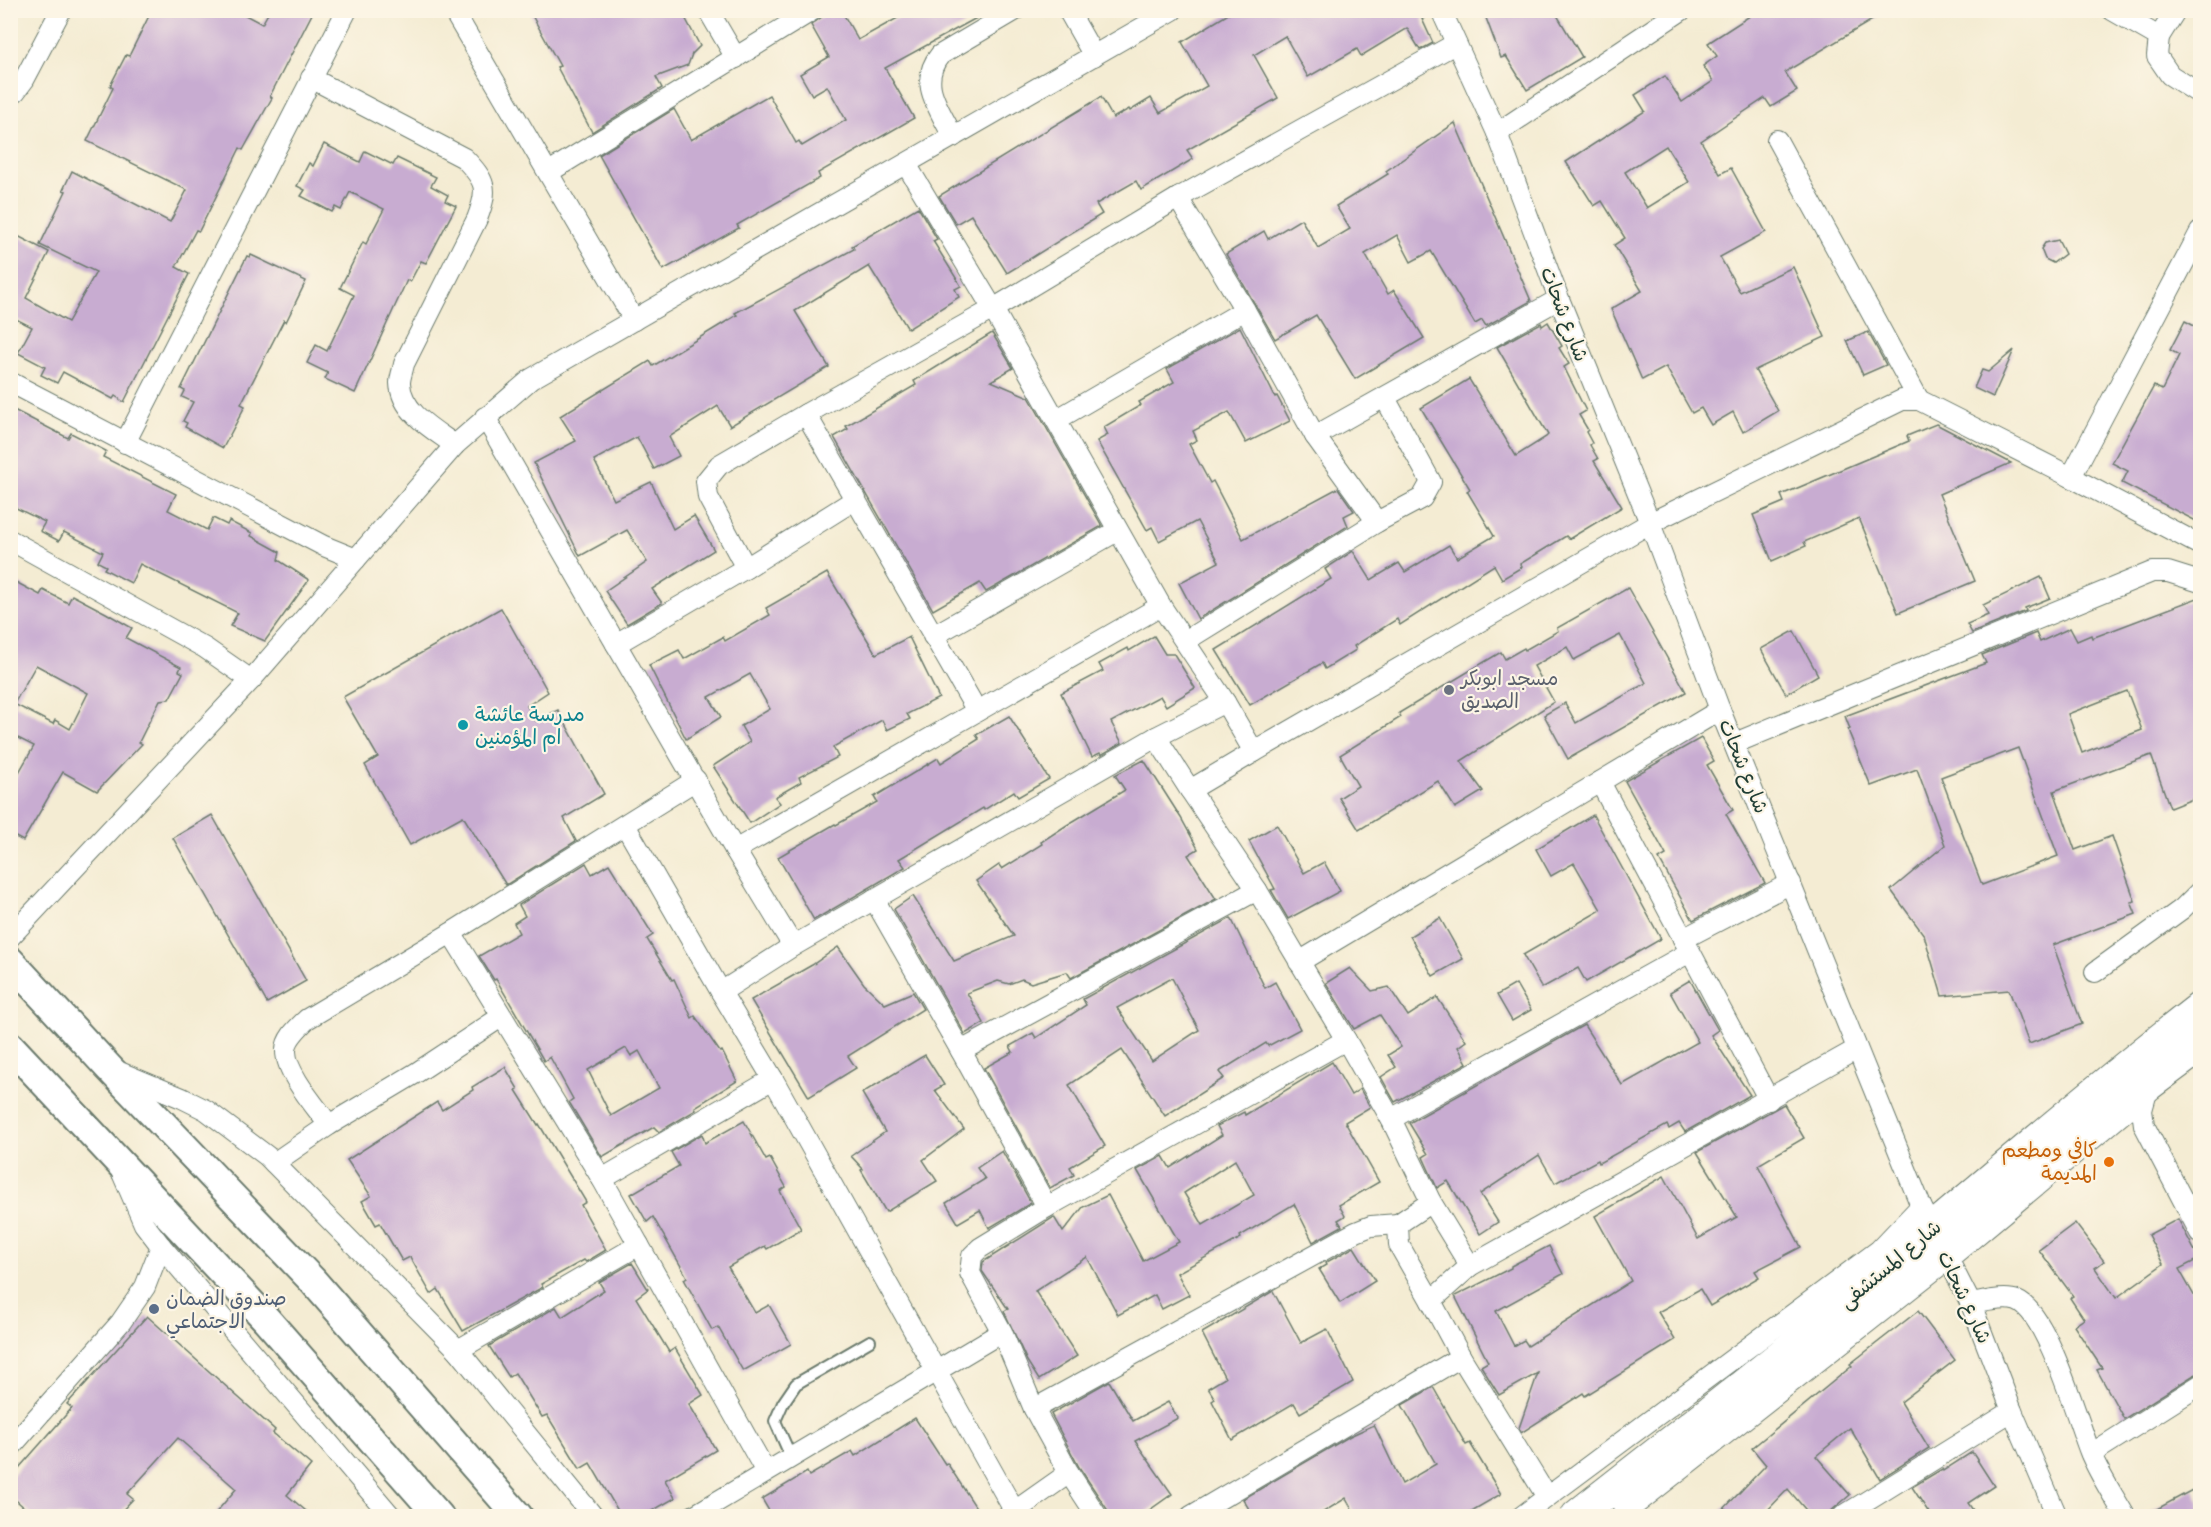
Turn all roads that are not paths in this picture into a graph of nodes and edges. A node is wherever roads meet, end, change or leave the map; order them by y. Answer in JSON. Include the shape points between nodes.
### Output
{"nodes":[{"id":1,"x":61,"y":10,"type":"edge"},
{"id":2,"x":347,"y":10,"type":"edge"},
{"id":3,"x":453,"y":10,"type":"edge"},
{"id":4,"x":708,"y":10,"type":"edge"},
{"id":5,"x":813,"y":10,"type":"edge"},
{"id":6,"x":1016,"y":10,"type":"edge"},
{"id":7,"x":1068,"y":10,"type":"edge"},
{"id":8,"x":1173,"y":10,"type":"edge"},
{"id":9,"x":1441,"y":10,"type":"edge"},
{"id":10,"x":1682,"y":10,"type":"edge"},
{"id":11,"x":2112,"y":10,"type":"edge"},
{"id":12,"x":2176,"y":10,"type":"edge"},
{"id":13,"x":2159,"y":37,"type":"junction"},
{"id":14,"x":1455,"y":44,"type":"junction"},
{"id":15,"x":1094,"y":56,"type":"junction"},
{"id":16,"x":736,"y":58,"type":"junction"},
{"id":17,"x":311,"y":78,"type":"junction"},
{"id":18,"x":10,"y":93,"type":"edge"},
{"id":19,"x":2200,"y":94,"type":"edge"},
{"id":20,"x":1497,"y":133,"type":"junction"},
{"id":21,"x":953,"y":136,"type":"junction"},
{"id":22,"x":1777,"y":140,"type":"dead end"},
{"id":23,"x":906,"y":164,"type":"junction"},
{"id":24,"x":549,"y":172,"type":"junction"},
{"id":25,"x":1178,"y":198,"type":"junction"},
{"id":26,"x":2200,"y":231,"type":"edge"},
{"id":27,"x":1559,"y":299,"type":"junction"},
{"id":28,"x":993,"y":309,"type":"junction"},
{"id":29,"x":1245,"y":310,"type":"junction"},
{"id":30,"x":634,"y":320,"type":"junction"},
{"id":31,"x":10,"y":381,"type":"edge"},
{"id":32,"x":1385,"y":398,"type":"junction"},
{"id":33,"x":1919,"y":400,"type":"junction"},
{"id":34,"x":806,"y":414,"type":"junction"},
{"id":35,"x":485,"y":417,"type":"junction"},
{"id":36,"x":1056,"y":420,"type":"junction"},
{"id":37,"x":1315,"y":436,"type":"junction"},
{"id":38,"x":125,"y":443,"type":"junction"},
{"id":39,"x":455,"y":445,"type":"junction"},
{"id":40,"x":2071,"y":477,"type":"junction"},
{"id":41,"x":856,"y":499,"type":"junction"},
{"id":42,"x":1377,"y":522,"type":"junction"},
{"id":43,"x":1650,"y":523,"type":"junction"},
{"id":44,"x":1117,"y":531,"type":"junction"},
{"id":45,"x":10,"y":540,"type":"edge"},
{"id":46,"x":2200,"y":545,"type":"edge"},
{"id":47,"x":356,"y":559,"type":"junction"},
{"id":48,"x":746,"y":568,"type":"junction"},
{"id":49,"x":2200,"y":582,"type":"edge"},
{"id":50,"x":1161,"y":606,"type":"junction"},
{"id":51,"x":933,"y":636,"type":"junction"},
{"id":52,"x":1185,"y":641,"type":"junction"},
{"id":53,"x":616,"y":644,"type":"junction"},
{"id":54,"x":251,"y":680,"type":"junction"},
{"id":55,"x":1226,"y":702,"type":"junction"},
{"id":56,"x":1720,"y":710,"type":"junction"},
{"id":57,"x":977,"y":711,"type":"junction"},
{"id":58,"x":1156,"y":737,"type":"junction"},
{"id":59,"x":1735,"y":743,"type":"junction"},
{"id":60,"x":1254,"y":752,"type":"junction"},
{"id":61,"x":696,"y":780,"type":"junction"},
{"id":62,"x":1600,"y":782,"type":"junction"},
{"id":63,"x":1190,"y":790,"type":"junction"},
{"id":64,"x":625,"y":825,"type":"junction"},
{"id":65,"x":735,"y":850,"type":"junction"},
{"id":66,"x":1791,"y":883,"type":"junction"},
{"id":67,"x":1257,"y":890,"type":"junction"},
{"id":68,"x":2200,"y":891,"type":"edge"},
{"id":69,"x":874,"y":899,"type":"junction"},
{"id":70,"x":451,"y":933,"type":"junction"},
{"id":71,"x":10,"y":937,"type":"edge"},
{"id":72,"x":793,"y":946,"type":"junction"},
{"id":73,"x":1687,"y":946,"type":"junction"},
{"id":74,"x":10,"y":961,"type":"edge"},
{"id":75,"x":1299,"y":962,"type":"junction"},
{"id":76,"x":2095,"y":972,"type":"dead end"},
{"id":77,"x":721,"y":992,"type":"junction"},
{"id":78,"x":2200,"y":1008,"type":"edge"},
{"id":79,"x":501,"y":1017,"type":"junction"},
{"id":80,"x":1346,"y":1041,"type":"junction"},
{"id":81,"x":10,"y":1046,"type":"edge"},
{"id":82,"x":2200,"y":1046,"type":"edge"},
{"id":83,"x":1857,"y":1049,"type":"junction"},
{"id":84,"x":961,"y":1051,"type":"junction"},
{"id":85,"x":2144,"y":1052,"type":"junction"},
{"id":86,"x":109,"y":1068,"type":"junction"},
{"id":87,"x":773,"y":1078,"type":"junction"},
{"id":88,"x":2149,"y":1084,"type":"junction"},
{"id":89,"x":1768,"y":1100,"type":"junction"},
{"id":90,"x":1391,"y":1119,"type":"junction"},
{"id":91,"x":329,"y":1125,"type":"junction"},
{"id":92,"x":116,"y":1156,"type":"junction"},
{"id":93,"x":274,"y":1163,"type":"junction"},
{"id":94,"x":602,"y":1179,"type":"junction"},
{"id":95,"x":1431,"y":1202,"type":"junction"},
{"id":96,"x":1047,"y":1207,"type":"junction"},
{"id":97,"x":1398,"y":1224,"type":"junction"},
{"id":98,"x":1933,"y":1229,"type":"junction"},
{"id":99,"x":2200,"y":1233,"type":"edge"},
{"id":100,"x":639,"y":1245,"type":"junction"},
{"id":101,"x":161,"y":1246,"type":"junction"},
{"id":102,"x":1470,"y":1266,"type":"junction"},
{"id":103,"x":1431,"y":1301,"type":"junction"},
{"id":104,"x":1971,"y":1304,"type":"junction"},
{"id":105,"x":1002,"y":1332,"type":"junction"},
{"id":106,"x":870,"y":1341,"type":"dead end"},
{"id":107,"x":458,"y":1350,"type":"junction"},
{"id":108,"x":1461,"y":1357,"type":"junction"},
{"id":109,"x":936,"y":1370,"type":"junction"},
{"id":110,"x":2200,"y":1385,"type":"edge"},
{"id":111,"x":1034,"y":1410,"type":"junction"},
{"id":112,"x":2012,"y":1411,"type":"junction"},
{"id":113,"x":10,"y":1448,"type":"edge"},
{"id":114,"x":2091,"y":1454,"type":"junction"},
{"id":115,"x":791,"y":1457,"type":"junction"},
{"id":116,"x":766,"y":1472,"type":"junction"},
{"id":117,"x":1069,"y":1473,"type":"junction"},
{"id":118,"x":1547,"y":1497,"type":"junction"},
{"id":119,"x":1012,"y":1514,"type":"edge"},
{"id":120,"x":391,"y":1516,"type":"edge"},
{"id":121,"x":439,"y":1516,"type":"edge"},
{"id":122,"x":518,"y":1516,"type":"edge"},
{"id":123,"x":593,"y":1516,"type":"edge"},
{"id":124,"x":693,"y":1516,"type":"edge"},
{"id":125,"x":1097,"y":1516,"type":"edge"},
{"id":126,"x":1191,"y":1516,"type":"edge"},
{"id":127,"x":1522,"y":1516,"type":"edge"},
{"id":128,"x":1577,"y":1516,"type":"edge"},
{"id":129,"x":1611,"y":1516,"type":"edge"},
{"id":130,"x":1843,"y":1516,"type":"edge"},
{"id":131,"x":2057,"y":1516,"type":"edge"},
{"id":132,"x":2125,"y":1516,"type":"edge"}],
"edges":[{"from":1,"to":18,"type":"street","via":[[24,81]]},
{"from":2,"to":17,"type":"street"},
{"from":3,"to":24,"type":"street"},
{"from":4,"to":16,"type":"street"},
{"from":5,"to":16,"type":"street"},
{"from":6,"to":21,"type":"street","via":[[934,62],[930,89]]},
{"from":7,"to":15,"type":"street"},
{"from":8,"to":15,"type":"street"},
{"from":9,"to":14,"type":"street","name":"شارع شحات"},
{"from":10,"to":20,"type":"street"},
{"from":11,"to":13,"type":"street"},
{"from":12,"to":13,"type":"street"},
{"from":13,"to":19,"type":"street","via":[[2157,56],[2170,75]]},
{"from":14,"to":20,"type":"street","name":"شارع شحات"},
{"from":14,"to":25,"type":"street"},
{"from":15,"to":21,"type":"street"},
{"from":16,"to":24,"type":"street"},
{"from":17,"to":38,"type":"street"},
{"from":17,"to":39,"type":"street","via":[[464,158],[479,174],[485,189],[477,219],[404,364],[400,382],[405,401],[419,418]]},
{"from":20,"to":27,"type":"street","name":"شارع شحات"},
{"from":21,"to":23,"type":"street"},
{"from":22,"to":33,"type":"street"},
{"from":23,"to":28,"type":"street"},
{"from":23,"to":30,"type":"street"},
{"from":24,"to":30,"type":"street"},
{"from":25,"to":28,"type":"street"},
{"from":25,"to":29,"type":"street"},
{"from":26,"to":40,"type":"street"},
{"from":27,"to":32,"type":"street"},
{"from":27,"to":43,"type":"street","name":"شارع شحات"},
{"from":28,"to":34,"type":"street"},
{"from":28,"to":36,"type":"street"},
{"from":29,"to":36,"type":"street"},
{"from":29,"to":37,"type":"street"},
{"from":30,"to":35,"type":"street","via":[[531,379]]},
{"from":31,"to":38,"type":"street"},
{"from":32,"to":37,"type":"street"},
{"from":32,"to":42,"type":"street","via":[[1431,482],[1422,498]]},
{"from":33,"to":40,"type":"street"},
{"from":33,"to":43,"type":"street","via":[[1887,405]]},
{"from":34,"to":41,"type":"street"},
{"from":34,"to":48,"type":"street","via":[[719,465],[706,481],[708,497]]},
{"from":35,"to":39,"type":"street"},
{"from":35,"to":53,"type":"street"},
{"from":36,"to":44,"type":"street"},
{"from":37,"to":42,"type":"street"},
{"from":38,"to":47,"type":"street"},
{"from":39,"to":47,"type":"street"},
{"from":40,"to":46,"type":"street"},
{"from":41,"to":48,"type":"street"},
{"from":41,"to":51,"type":"street"},
{"from":42,"to":52,"type":"street"},
{"from":43,"to":56,"type":"street","name":"شارع شحات"},
{"from":43,"to":60,"type":"street"},
{"from":44,"to":50,"type":"street"},
{"from":44,"to":51,"type":"street"},
{"from":45,"to":54,"type":"street","via":[[204,648]]},
{"from":47,"to":54,"type":"street"},
{"from":48,"to":53,"type":"street"},
{"from":49,"to":59,"type":"street","via":[[2168,572],[2152,572]]},
{"from":50,"to":52,"type":"street"},
{"from":50,"to":57,"type":"street"},
{"from":51,"to":57,"type":"street"},
{"from":52,"to":55,"type":"street"},
{"from":53,"to":61,"type":"street"},
{"from":54,"to":71,"type":"street"},
{"from":55,"to":58,"type":"street"},
{"from":55,"to":60,"type":"street"},
{"from":56,"to":59,"type":"street","name":"شارع شحات"},
{"from":56,"to":62,"type":"street"},
{"from":57,"to":65,"type":"street"},
{"from":58,"to":63,"type":"street"},
{"from":58,"to":69,"type":"street"},
{"from":59,"to":66,"type":"street","name":"شارع شحات"},
{"from":60,"to":63,"type":"street"},
{"from":61,"to":64,"type":"street"},
{"from":61,"to":65,"type":"street"},
{"from":62,"to":73,"type":"street"},
{"from":62,"to":75,"type":"street"},
{"from":63,"to":67,"type":"street"},
{"from":64,"to":70,"type":"street"},
{"from":64,"to":77,"type":"street"},
{"from":65,"to":72,"type":"street"},
{"from":66,"to":73,"type":"street"},
{"from":66,"to":83,"type":"street","name":"شارع شحات"},
{"from":67,"to":75,"type":"street"},
{"from":67,"to":84,"type":"street"},
{"from":68,"to":76,"type":"street","via":[[2182,909]]},
{"from":69,"to":72,"type":"street"},
{"from":69,"to":84,"type":"street"},
{"from":70,"to":79,"type":"street"},
{"from":70,"to":91,"type":"street","via":[[307,1019],[293,1033],[286,1050],[291,1069]]},
{"from":72,"to":77,"type":"street"},
{"from":73,"to":89,"type":"street"},
{"from":73,"to":90,"type":"street"},
{"from":74,"to":86,"type":"street"},
{"from":75,"to":80,"type":"street"},
{"from":77,"to":87,"type":"street"},
{"from":78,"to":85,"type":"main road","name":"شارع المستشفى"},
{"from":79,"to":91,"type":"street"},
{"from":79,"to":94,"type":"street"},
{"from":80,"to":90,"type":"street"},
{"from":80,"to":96,"type":"street"},
{"from":81,"to":92,"type":"street"},
{"from":82,"to":88,"type":"main road","name":"شارع المستشفى"},
{"from":83,"to":89,"type":"street"},
{"from":83,"to":98,"type":"street","name":"شارع شحات"},
{"from":84,"to":96,"type":"street"},
{"from":85,"to":88,"type":"street"},
{"from":85,"to":98,"type":"main road","name":"شارع المستشفى"},
{"from":86,"to":93,"type":"street","via":[[206,1110]]},
{"from":86,"to":122,"type":"street","via":[[312,1280]]},
{"from":87,"to":94,"type":"street"},
{"from":87,"to":109,"type":"street"},
{"from":88,"to":98,"type":"main road","name":"شارع المستشفى"},
{"from":88,"to":99,"type":"street","via":[[2142,1110],[2144,1125]]},
{"from":89,"to":102,"type":"street"},
{"from":90,"to":95,"type":"street"},
{"from":91,"to":93,"type":"street"},
{"from":92,"to":101,"type":"street","via":[[144,1224]]},
{"from":92,"to":121,"type":"street"},
{"from":93,"to":107,"type":"street"},
{"from":94,"to":100,"type":"street"},
{"from":95,"to":97,"type":"street"},
{"from":95,"to":102,"type":"street"},
{"from":96,"to":105,"type":"street","via":[[972,1256],[970,1273]]},
{"from":97,"to":103,"type":"street","via":[[1399,1245]]},
{"from":97,"to":111,"type":"street","via":[[1371,1226],[1356,1232]]},
{"from":98,"to":104,"type":"street","name":"شارع شحات"},
{"from":98,"to":118,"type":"street","via":[[1879,1250]]},
{"from":98,"to":128,"type":"main road","name":"شارع المستشفى"},
{"from":98,"to":129,"type":"main road","name":"شارع المستشفى"},
{"from":100,"to":107,"type":"street"},
{"from":100,"to":116,"type":"street"},
{"from":101,"to":113,"type":"street","via":[[145,1287],[121,1322]]},
{"from":101,"to":120,"type":"street"},
{"from":102,"to":103,"type":"street"},
{"from":103,"to":108,"type":"street"},
{"from":104,"to":112,"type":"street","name":"شارع شحات"},
{"from":104,"to":114,"type":"street","via":[[2017,1301],[2033,1313],[2046,1334]]},
{"from":105,"to":109,"type":"street"},
{"from":105,"to":111,"type":"street"},
{"from":106,"to":115,"type":"lane","via":[[796,1384],[783,1403],[775,1421]]},
{"from":107,"to":123,"type":"street"},
{"from":108,"to":118,"type":"street"},
{"from":108,"to":126,"type":"street"},
{"from":109,"to":115,"type":"street"},
{"from":109,"to":119,"type":"street"},
{"from":110,"to":114,"type":"street"},
{"from":111,"to":117,"type":"street"},
{"from":112,"to":130,"type":"street"},
{"from":112,"to":131,"type":"street","name":"شارع شحات"},
{"from":114,"to":132,"type":"street"},
{"from":115,"to":116,"type":"street"},
{"from":116,"to":124,"type":"street"},
{"from":117,"to":119,"type":"street"},
{"from":117,"to":125,"type":"street"},
{"from":118,"to":127,"type":"street"}]}
